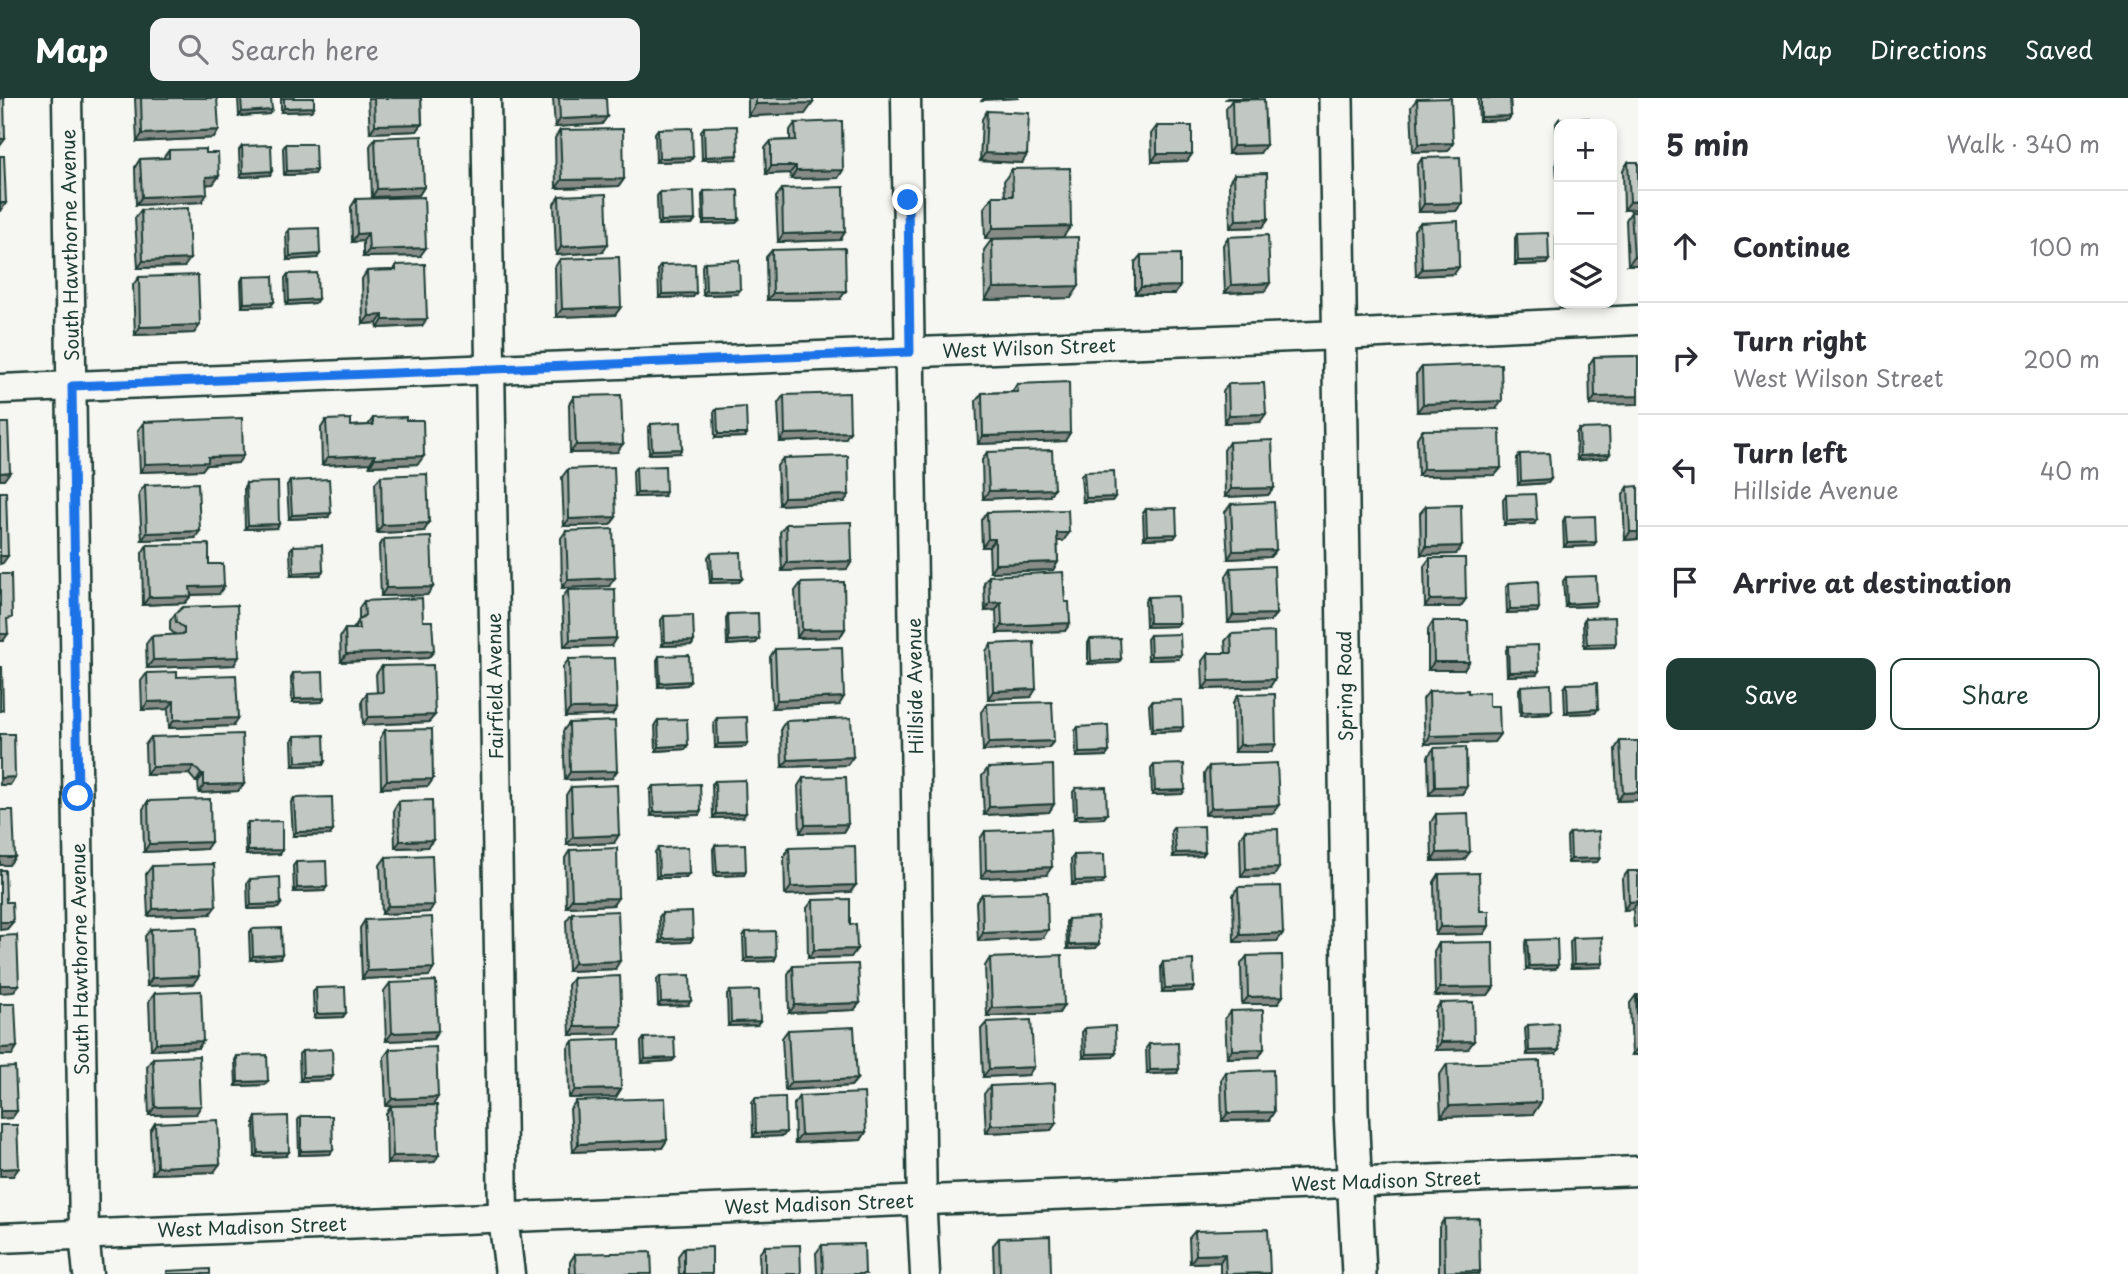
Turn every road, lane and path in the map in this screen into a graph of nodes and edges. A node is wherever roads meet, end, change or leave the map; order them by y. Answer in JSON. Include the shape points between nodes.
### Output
{"nodes":[{"id":1,"x":67,"y":98,"type":"edge"},
{"id":2,"x":486,"y":98,"type":"edge"},
{"id":3,"x":906,"y":98,"type":"edge"},
{"id":4,"x":1336,"y":98,"type":"edge"},
{"id":5,"x":1638,"y":320,"type":"edge"},
{"id":6,"x":1340,"y":335,"type":"junction"},
{"id":7,"x":910,"y":352,"type":"junction"},
{"id":8,"x":491,"y":369,"type":"junction"},
{"id":9,"x":72,"y":386,"type":"junction"},
{"id":10,"x":0,"y":389,"type":"edge"},
{"id":11,"x":1638,"y":1171,"type":"edge"},
{"id":12,"x":1354,"y":1182,"type":"junction"},
{"id":13,"x":922,"y":1200,"type":"junction"},
{"id":14,"x":503,"y":1217,"type":"junction"},
{"id":15,"x":84,"y":1234,"type":"junction"},
{"id":16,"x":0,"y":1238,"type":"edge"},
{"id":17,"x":88,"y":1274,"type":"edge"},
{"id":18,"x":510,"y":1274,"type":"edge"},
{"id":19,"x":925,"y":1274,"type":"edge"},
{"id":20,"x":1359,"y":1274,"type":"edge"}],
"edges":[{"from":1,"to":9,"type":"street","name":"South Hawthorne Avenue"},
{"from":2,"to":8,"type":"street","name":"Fairfield Avenue"},
{"from":3,"to":7,"type":"street","name":"Hillside Avenue"},
{"from":4,"to":6,"type":"street","name":"Spring Road"},
{"from":5,"to":6,"type":"street","name":"West Wilson Street"},
{"from":6,"to":7,"type":"street","name":"West Wilson Street"},
{"from":6,"to":12,"type":"street","name":"Spring Road"},
{"from":7,"to":8,"type":"street","name":"West Wilson Street"},
{"from":7,"to":13,"type":"street","name":"Hillside Avenue"},
{"from":8,"to":9,"type":"street","name":"West Wilson Street"},
{"from":8,"to":14,"type":"street","name":"Fairfield Avenue"},
{"from":9,"to":10,"type":"street","name":"West Wilson Street"},
{"from":9,"to":15,"type":"street","name":"South Hawthorne Avenue"},
{"from":11,"to":12,"type":"street","name":"West Madison Street"},
{"from":12,"to":13,"type":"street","name":"West Madison Street"},
{"from":12,"to":20,"type":"street","name":"Spring Road"},
{"from":13,"to":14,"type":"street","name":"West Madison Street"},
{"from":13,"to":19,"type":"street","name":"Hillside Avenue"},
{"from":14,"to":15,"type":"street","name":"West Madison Street"},
{"from":14,"to":18,"type":"street","name":"Fairfield Avenue"},
{"from":15,"to":16,"type":"street","name":"West Madison Street"},
{"from":15,"to":17,"type":"street","name":"South Hawthorne Avenue"}]}
